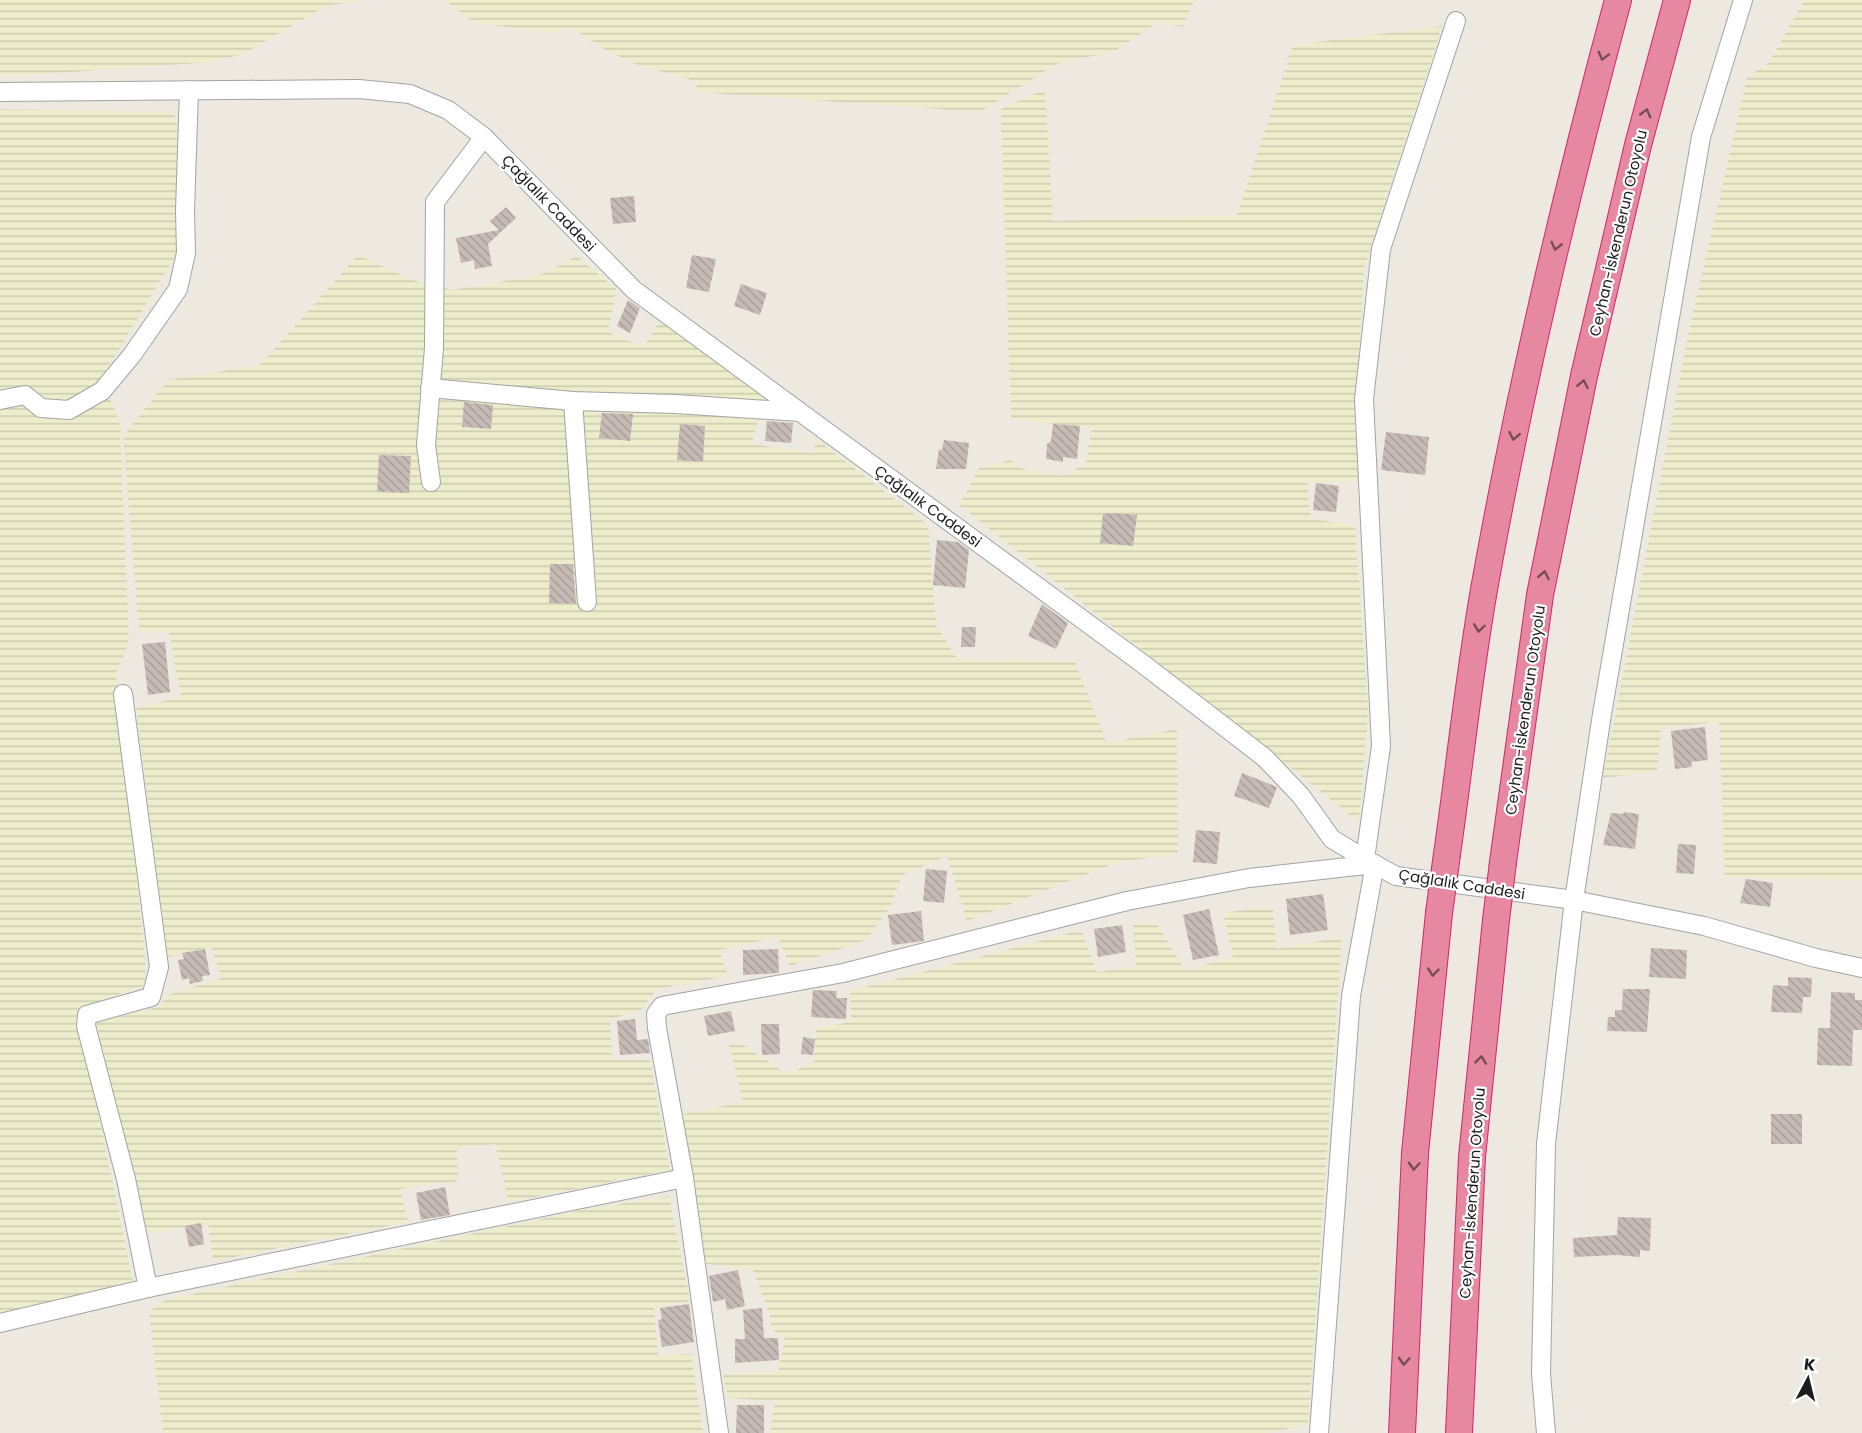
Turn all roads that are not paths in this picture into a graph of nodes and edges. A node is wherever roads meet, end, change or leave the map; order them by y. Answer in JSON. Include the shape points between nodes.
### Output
{"nodes":[{"id":1,"x":1618,"y":0,"type":"edge"},
{"id":2,"x":1677,"y":0,"type":"edge"},
{"id":3,"x":1743,"y":0,"type":"edge"},
{"id":4,"x":1456,"y":21,"type":"dead end"},
{"id":5,"x":189,"y":90,"type":"junction"},
{"id":6,"x":0,"y":92,"type":"edge"},
{"id":7,"x":484,"y":137,"type":"junction"},
{"id":8,"x":430,"y":388,"type":"junction"},
{"id":9,"x":0,"y":400,"type":"edge"},
{"id":10,"x":573,"y":401,"type":"junction"},
{"id":11,"x":800,"y":412,"type":"junction"},
{"id":12,"x":431,"y":482,"type":"dead end"},
{"id":13,"x":587,"y":602,"type":"dead end"},
{"id":14,"x":123,"y":693,"type":"dead end"},
{"id":15,"x":1370,"y":861,"type":"junction"},
{"id":16,"x":1574,"y":900,"type":"junction"},
{"id":17,"x":1862,"y":968,"type":"edge"},
{"id":18,"x":684,"y":1178,"type":"junction"},
{"id":19,"x":148,"y":1288,"type":"junction"},
{"id":20,"x":0,"y":1323,"type":"edge"},
{"id":21,"x":719,"y":1433,"type":"edge"},
{"id":22,"x":1319,"y":1433,"type":"edge"},
{"id":23,"x":1402,"y":1433,"type":"edge"},
{"id":24,"x":1459,"y":1433,"type":"edge"},
{"id":25,"x":1546,"y":1433,"type":"edge"}],
"edges":[{"from":1,"to":23,"type":"highway","one_way":true,"bridge":true,"via":[[1582,131],[1526,376],[1484,586],[1439,914],[1415,1153]]},
{"from":24,"to":2,"type":"highway","name":"Ceyhan-İskenderun Otoyolu","one_way":true,"bridge":true,"via":[[1472,1157],[1503,862],[1540,595],[1582,387],[1638,145]]},
{"from":3,"to":16,"type":"street","via":[[1701,138]]},
{"from":4,"to":15,"type":"street","via":[[1381,249],[1364,399],[1381,746]]},
{"from":5,"to":6,"type":"street","name":"Çağlalık Caddesi"},
{"from":5,"to":7,"type":"street","name":"Çağlalık Caddesi","via":[[359,89],[410,94],[448,110]]},
{"from":5,"to":9,"type":"street","via":[[186,253],[178,289],[102,391],[69,410],[41,408],[25,395]]},
{"from":7,"to":8,"type":"street","via":[[435,202],[436,281]]},
{"from":7,"to":11,"type":"street","name":"Çağlalık Caddesi","via":[[634,290]]},
{"from":8,"to":10,"type":"street"},
{"from":8,"to":12,"type":"street","via":[[426,445]]},
{"from":10,"to":11,"type":"street"},
{"from":10,"to":13,"type":"street"},
{"from":11,"to":15,"type":"street","name":"Çağlalık Caddesi","via":[[1255,751],[1300,796],[1332,839]]},
{"from":14,"to":19,"type":"street","via":[[159,967],[151,997],[87,1015],[86,1026],[126,1179]]},
{"from":15,"to":16,"type":"street","name":"Çağlalık Caddesi","via":[[1396,876]]},
{"from":15,"to":18,"type":"street","via":[[1128,901],[843,973],[662,1006],[656,1014],[657,1028]]},
{"from":15,"to":22,"type":"street","via":[[1352,996]]},
{"from":16,"to":17,"type":"street","name":"Çağlalık Caddesi","via":[[1704,926]]},
{"from":16,"to":25,"type":"street","via":[[1546,1144],[1542,1374]]},
{"from":18,"to":19,"type":"street"},
{"from":18,"to":21,"type":"street"},
{"from":19,"to":20,"type":"street"}]}
